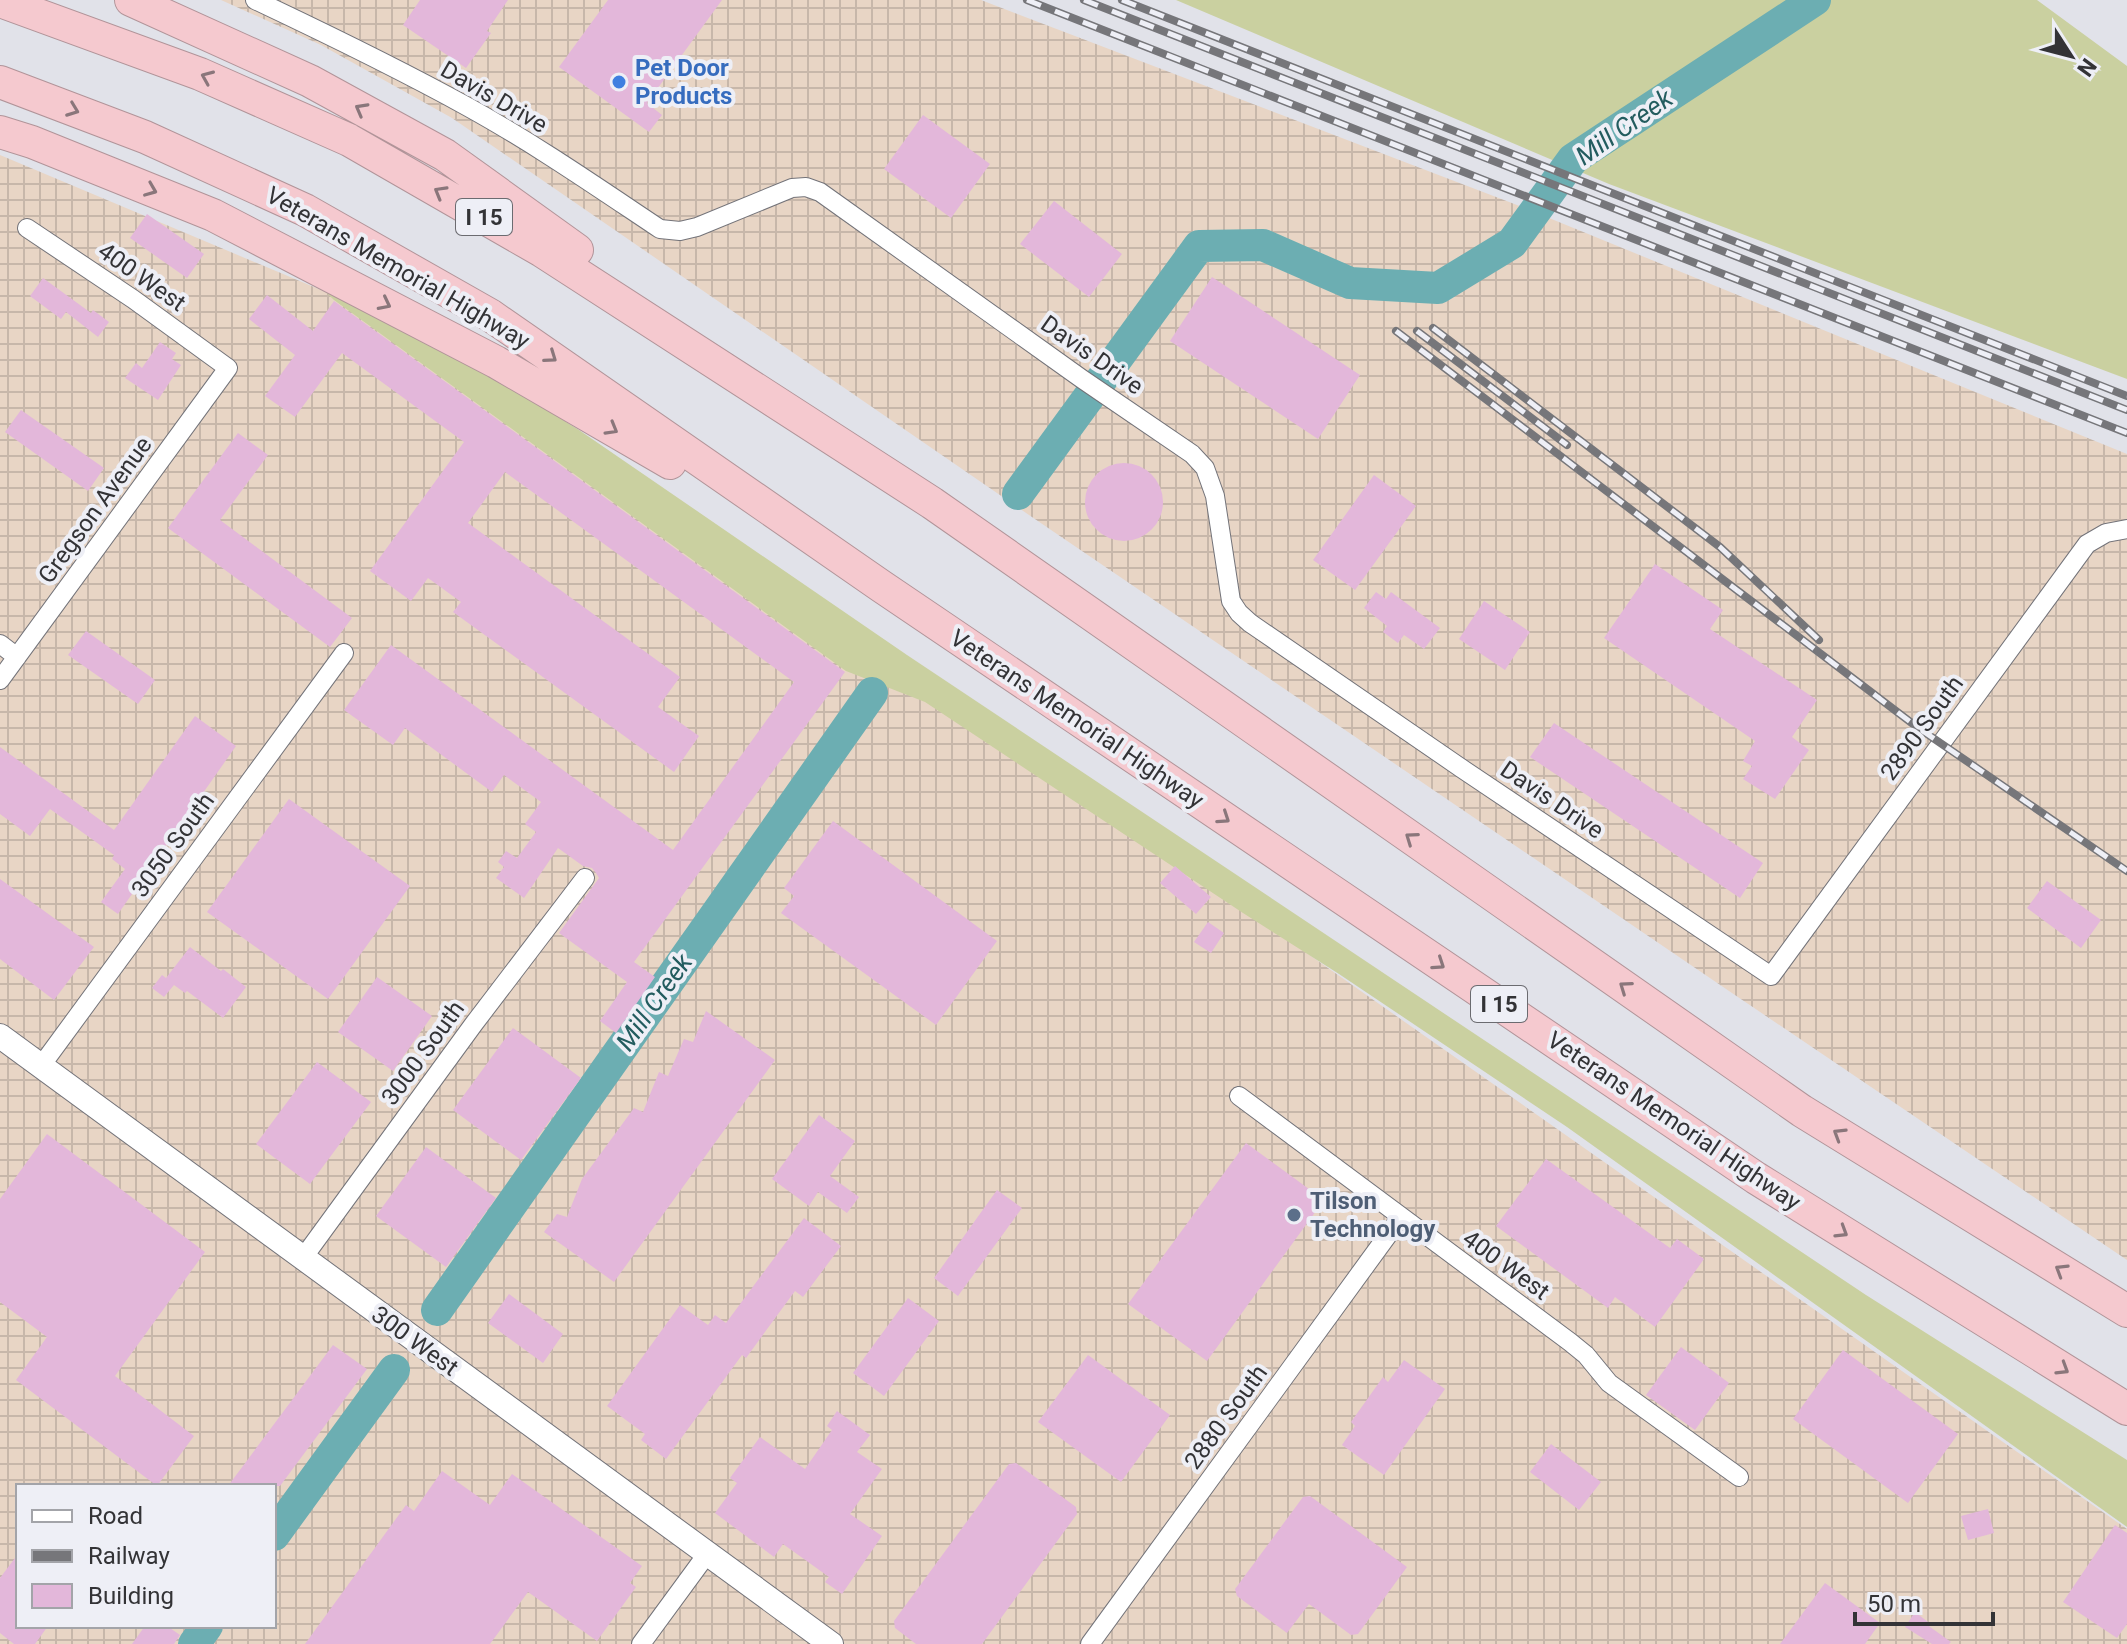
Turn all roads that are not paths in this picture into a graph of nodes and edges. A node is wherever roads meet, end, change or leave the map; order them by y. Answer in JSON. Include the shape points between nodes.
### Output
{"nodes":[{"id":1,"x":131,"y":0,"type":"edge"},
{"id":2,"x":255,"y":0,"type":"edge"},
{"id":3,"x":0,"y":1,"type":"edge"},
{"id":4,"x":0,"y":82,"type":"edge"},
{"id":5,"x":0,"y":132,"type":"edge"},
{"id":6,"x":27,"y":228,"type":"dead end"},
{"id":7,"x":228,"y":368,"type":"joint"},
{"id":8,"x":932,"y":503,"type":"junction"},
{"id":9,"x":2127,"y":529,"type":"edge"},
{"id":10,"x":881,"y":586,"type":"junction"},
{"id":11,"x":0,"y":644,"type":"edge"},
{"id":12,"x":344,"y":653,"type":"dead end"},
{"id":13,"x":17,"y":657,"type":"junction"},
{"id":14,"x":0,"y":680,"type":"edge"},
{"id":15,"x":585,"y":878,"type":"dead end"},
{"id":16,"x":1771,"y":976,"type":"joint"},
{"id":17,"x":0,"y":1036,"type":"edge"},
{"id":18,"x":41,"y":1066,"type":"junction"},
{"id":19,"x":1239,"y":1096,"type":"dead end"},
{"id":20,"x":1401,"y":1217,"type":"junction"},
{"id":21,"x":303,"y":1258,"type":"junction"},
{"id":22,"x":2127,"y":1311,"type":"edge"},
{"id":23,"x":2127,"y":1409,"type":"edge"},
{"id":24,"x":1739,"y":1477,"type":"dead end"},
{"id":25,"x":707,"y":1554,"type":"junction"},
{"id":26,"x":641,"y":1644,"type":"edge"},
{"id":27,"x":831,"y":1644,"type":"edge"},
{"id":28,"x":1090,"y":1644,"type":"edge"}],
"edges":[{"from":8,"to":1,"type":"highway","one_way":true,"via":[[445,155],[310,81]]},
{"from":2,"to":16,"type":"street","name":"Davis Drive","via":[[470,108],[660,229],[697,227],[792,188],[820,192],[1184,448],[1205,468],[1215,496],[1231,601],[1250,623]]},
{"from":8,"to":3,"type":"highway","number":"I 15","one_way":true,"via":[[542,251],[349,140],[200,74]]},
{"from":4,"to":10,"type":"highway","name":"Veterans Memorial Highway","number":"I 15","one_way":true,"via":[[145,137],[305,210],[490,315]]},
{"from":5,"to":10,"type":"highway","one_way":true,"via":[[213,215],[496,362]]},
{"from":6,"to":7,"type":"street","name":"400 West"},
{"from":7,"to":13,"type":"street","name":"Gregson Avenue"},
{"from":22,"to":8,"type":"highway","number":"I 15","one_way":true,"via":[[1802,1111]]},
{"from":9,"to":16,"type":"street","name":"2890 South","via":[[2087,544]]},
{"from":10,"to":23,"type":"highway","name":"Veterans Memorial Highway","number":"I 15","one_way":true,"via":[[1756,1178]]},
{"from":11,"to":13,"type":"street"},
{"from":12,"to":18,"type":"street","name":"3050 South"},
{"from":13,"to":14,"type":"street","name":"Gregson Avenue"},
{"from":15,"to":21,"type":"street","name":"3000 South"},
{"from":17,"to":18,"type":"main road","name":"300 West"},
{"from":18,"to":21,"type":"main road","name":"300 West"},
{"from":19,"to":20,"type":"street","name":"400 West"},
{"from":20,"to":24,"type":"street","name":"400 West","via":[[1570,1342],[1609,1383]]},
{"from":20,"to":28,"type":"street","name":"2880 South"},
{"from":21,"to":25,"type":"main road","name":"300 West"},
{"from":25,"to":26,"type":"street"},
{"from":25,"to":27,"type":"main road","name":"300 West"}]}
